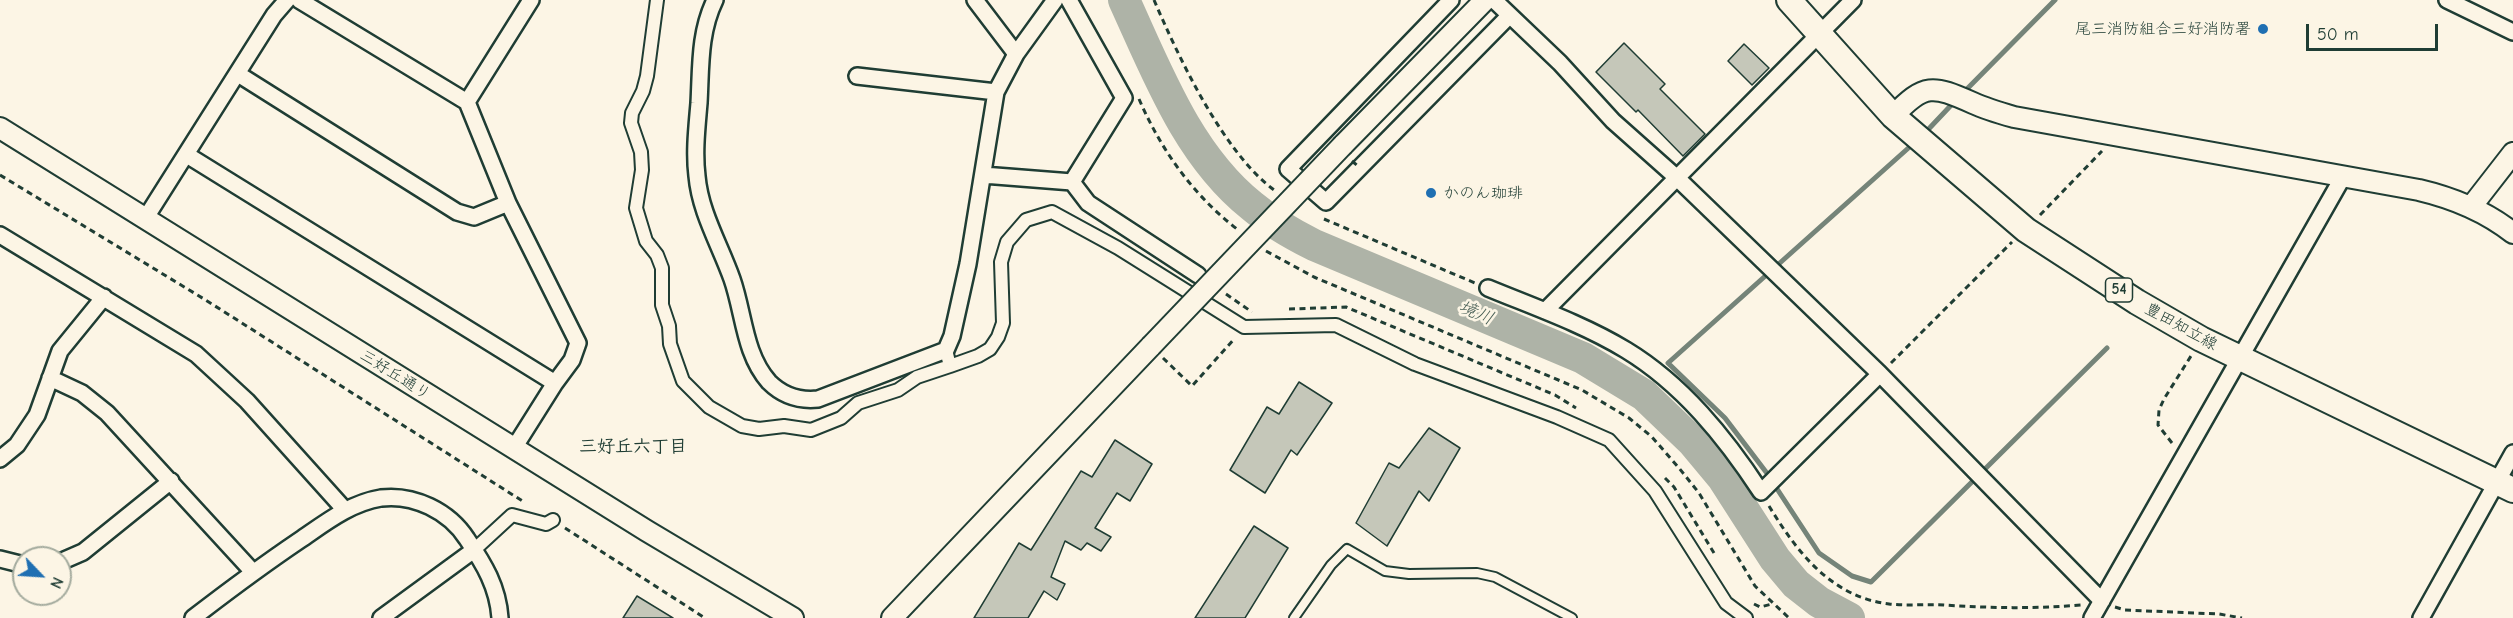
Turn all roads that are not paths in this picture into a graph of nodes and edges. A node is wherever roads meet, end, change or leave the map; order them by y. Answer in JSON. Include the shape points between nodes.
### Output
{"nodes":[{"id":1,"x":287,"y":0,"type":"edge"},
{"id":2,"x":299,"y":0,"type":"edge"},
{"id":3,"x":531,"y":0,"type":"edge"},
{"id":4,"x":657,"y":0,"type":"edge"},
{"id":5,"x":715,"y":0,"type":"edge"},
{"id":6,"x":975,"y":0,"type":"edge"},
{"id":7,"x":1055,"y":0,"type":"edge"},
{"id":8,"x":1069,"y":0,"type":"edge"},
{"id":9,"x":1451,"y":0,"type":"edge"},
{"id":10,"x":1485,"y":0,"type":"edge"},
{"id":11,"x":1494,"y":0,"type":"edge"},
{"id":12,"x":1789,"y":0,"type":"edge"},
{"id":13,"x":1853,"y":0,"type":"edge"},
{"id":14,"x":2447,"y":0,"type":"edge"},
{"id":15,"x":1509,"y":16,"type":"junction"},
{"id":16,"x":2513,"y":32,"type":"edge"},
{"id":17,"x":1820,"y":33,"type":"junction"},
{"id":18,"x":1016,"y":54,"type":"junction"},
{"id":19,"x":238,"y":74,"type":"junction"},
{"id":20,"x":857,"y":76,"type":"dead end"},
{"id":21,"x":996,"y":92,"type":"junction"},
{"id":22,"x":466,"y":102,"type":"junction"},
{"id":23,"x":1893,"y":116,"type":"junction"},
{"id":24,"x":0,"y":128,"type":"edge"},
{"id":25,"x":2513,"y":153,"type":"edge"},
{"id":26,"x":187,"y":155,"type":"junction"},
{"id":27,"x":983,"y":175,"type":"junction"},
{"id":28,"x":2344,"y":175,"type":"junction"},
{"id":29,"x":1676,"y":177,"type":"junction"},
{"id":30,"x":1072,"y":182,"type":"junction"},
{"id":31,"x":508,"y":203,"type":"junction"},
{"id":32,"x":2471,"y":207,"type":"junction"},
{"id":33,"x":145,"y":219,"type":"junction"},
{"id":34,"x":2513,"y":233,"type":"edge"},
{"id":35,"x":1,"y":239,"type":"edge"},
{"id":36,"x":1198,"y":275,"type":"dead end"},
{"id":37,"x":1488,"y":288,"type":"dead end"},
{"id":38,"x":104,"y":297,"type":"junction"},
{"id":39,"x":1545,"y":311,"type":"junction"},
{"id":40,"x":946,"y":350,"type":"junction"},
{"id":41,"x":2241,"y":358,"type":"junction"},
{"id":42,"x":950,"y":366,"type":"junction"},
{"id":43,"x":1880,"y":374,"type":"junction"},
{"id":44,"x":50,"y":378,"type":"junction"},
{"id":45,"x":555,"y":383,"type":"junction"},
{"id":46,"x":514,"y":448,"type":"junction"},
{"id":47,"x":2513,"y":453,"type":"edge"},
{"id":48,"x":0,"y":459,"type":"edge"},
{"id":49,"x":171,"y":481,"type":"junction"},
{"id":50,"x":2505,"y":486,"type":"edge"},
{"id":51,"x":345,"y":510,"type":"junction"},
{"id":52,"x":553,"y":520,"type":"road end"},
{"id":53,"x":474,"y":550,"type":"junction"},
{"id":54,"x":72,"y":557,"type":"edge"},
{"id":55,"x":253,"y":572,"type":"junction"},
{"id":56,"x":2096,"y":610,"type":"edge"},
{"id":57,"x":193,"y":618,"type":"edge"},
{"id":58,"x":381,"y":618,"type":"edge"},
{"id":59,"x":500,"y":618,"type":"edge"},
{"id":60,"x":793,"y":618,"type":"edge"},
{"id":61,"x":892,"y":618,"type":"edge"},
{"id":62,"x":1294,"y":618,"type":"edge"},
{"id":63,"x":1572,"y":618,"type":"edge"},
{"id":64,"x":1746,"y":618,"type":"edge"},
{"id":65,"x":2421,"y":618,"type":"edge"}],
"edges":[{"from":1,"to":19,"type":"street"},
{"from":2,"to":22,"type":"street"},
{"from":3,"to":22,"type":"street"},
{"from":4,"to":42,"type":"street","via":[[647,76],[632,113],[642,170],[636,208],[646,241],[662,268],[662,305],[683,381],[709,406],[742,426],[811,430],[841,418],[858,403]]},
{"from":5,"to":40,"type":"street","via":[[702,37],[697,176],[701,201],[733,282],[760,369],[778,390],[810,400]]},
{"from":6,"to":18,"type":"street"},
{"from":7,"to":18,"type":"street"},
{"from":8,"to":30,"type":"street","via":[[1124,98]]},
{"from":9,"to":15,"type":"street","via":[[1288,169],[1326,202]]},
{"from":10,"to":61,"type":"street","bridge":true},
{"from":11,"to":15,"type":"street"},
{"from":12,"to":17,"type":"main road","name":"豊田知立線","number":"54"},
{"from":13,"to":17,"type":"street"},
{"from":14,"to":16,"type":"street"},
{"from":15,"to":29,"type":"street","via":[[1560,63],[1613,121]]},
{"from":17,"to":23,"type":"main road","name":"豊田知立線","number":"54"},
{"from":17,"to":29,"type":"street"},
{"from":18,"to":21,"type":"street"},
{"from":19,"to":26,"type":"street"},
{"from":19,"to":31,"type":"street","via":[[457,212],[474,218]]},
{"from":20,"to":21,"type":"street"},
{"from":21,"to":27,"type":"street"},
{"from":22,"to":31,"type":"street"},
{"from":23,"to":28,"type":"street","via":[[1911,98],[1933,89],[1944,90],[2014,117]]},
{"from":23,"to":41,"type":"main road","name":"豊田知立線","number":"54","via":[[2025,230],[2137,302]]},
{"from":24,"to":33,"type":"street","name":"三好丘通り"},
{"from":25,"to":32,"type":"street"},
{"from":26,"to":33,"type":"street"},
{"from":26,"to":45,"type":"street"},
{"from":27,"to":30,"type":"street"},
{"from":27,"to":40,"type":"street","via":[[968,264]]},
{"from":28,"to":32,"type":"street","via":[[2419,189]]},
{"from":28,"to":41,"type":"street"},
{"from":29,"to":39,"type":"street"},
{"from":29,"to":43,"type":"street"},
{"from":30,"to":36,"type":"street","via":[[1088,203]]},
{"from":31,"to":45,"type":"street","via":[[578,343],[572,360]]},
{"from":32,"to":34,"type":"street"},
{"from":33,"to":46,"type":"street","name":"三好丘通り"},
{"from":35,"to":38,"type":"street"},
{"from":37,"to":39,"type":"street"},
{"from":38,"to":44,"type":"street","via":[[60,351]]},
{"from":38,"to":51,"type":"street","via":[[196,354],[247,401]]},
{"from":39,"to":43,"type":"street","via":[[1626,350],[1671,384],[1719,433],[1761,492]]},
{"from":40,"to":42,"type":"street"},
{"from":41,"to":50,"type":"main road","name":"豊田知立線","number":"54"},
{"from":41,"to":56,"type":"street"},
{"from":42,"to":64,"type":"street","via":[[990,349],[998,337],[1003,323],[1001,262],[1007,242],[1026,220],[1052,212],[1118,248],[1244,327],[1336,325],[1415,364],[1610,441],[1655,491],[1725,603]]},
{"from":43,"to":56,"type":"street"},
{"from":44,"to":48,"type":"street","via":[[37,415],[16,445]]},
{"from":44,"to":49,"type":"street","via":[[94,401]]},
{"from":45,"to":46,"type":"street"},
{"from":46,"to":60,"type":"street","name":"三好丘通り"},
{"from":47,"to":50,"type":"street"},
{"from":49,"to":54,"type":"street"},
{"from":49,"to":55,"type":"street"},
{"from":50,"to":65,"type":"street"},
{"from":51,"to":53,"type":"street","via":[[381,498],[416,501],[437,509],[454,523]]},
{"from":51,"to":55,"type":"street"},
{"from":52,"to":53,"type":"street","via":[[546,524],[512,514]]},
{"from":53,"to":58,"type":"street"},
{"from":53,"to":59,"type":"street","via":[[487,570]]},
{"from":55,"to":57,"type":"street"},
{"from":62,"to":63,"type":"lane","via":[[1347,549],[1385,571],[1477,573],[1495,577]]}]}
